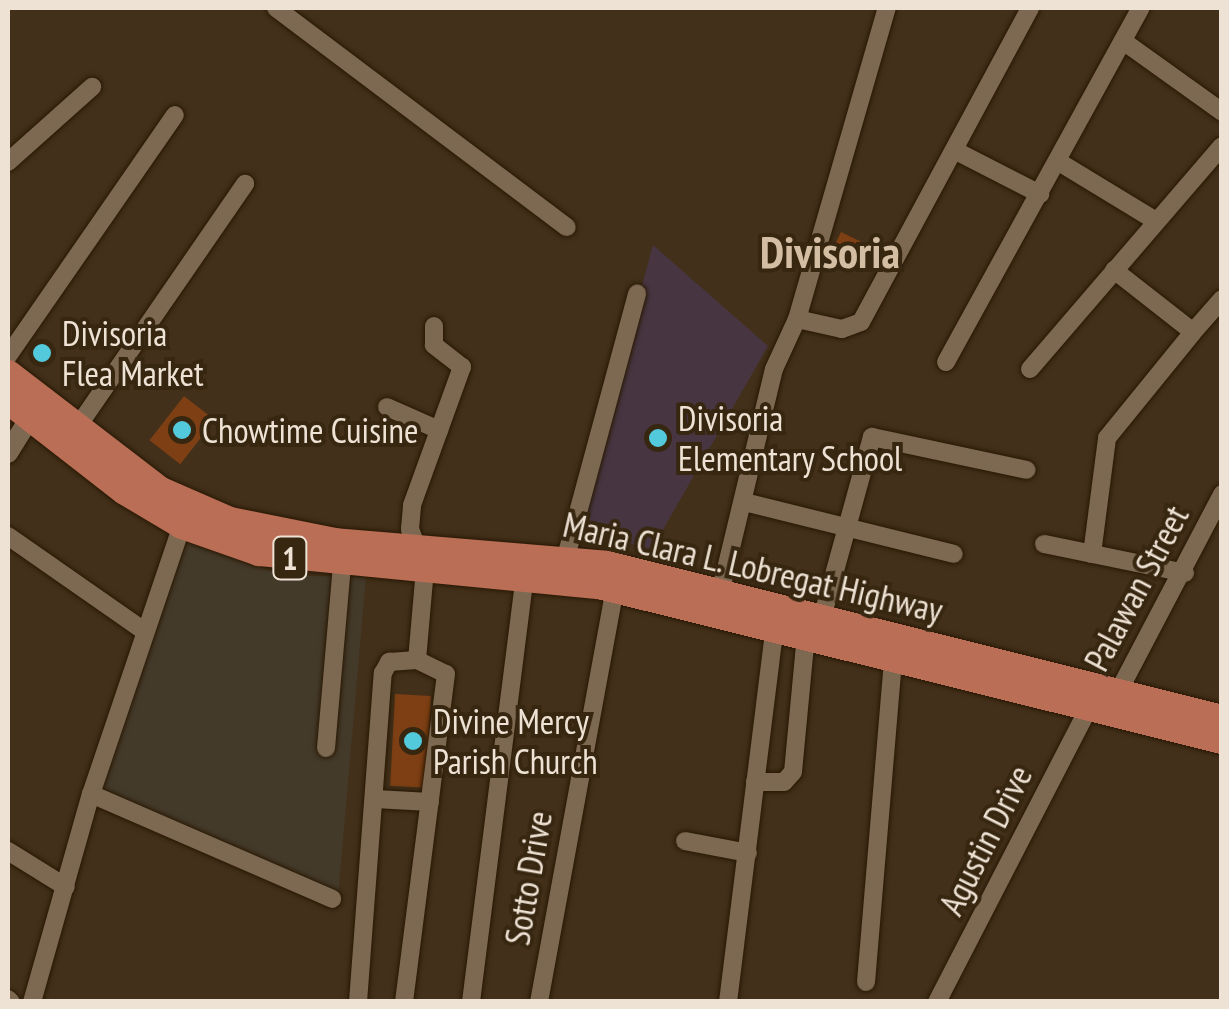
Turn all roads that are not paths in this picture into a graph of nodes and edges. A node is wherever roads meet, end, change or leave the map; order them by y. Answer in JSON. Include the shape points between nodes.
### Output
{"nodes":[{"id":1,"x":276,"y":8,"type":"edge"},
{"id":2,"x":887,"y":8,"type":"edge"},
{"id":3,"x":1030,"y":8,"type":"edge"},
{"id":4,"x":1142,"y":8,"type":"edge"},
{"id":5,"x":1123,"y":42,"type":"junction"},
{"id":6,"x":92,"y":87,"type":"dead end"},
{"id":7,"x":1222,"y":112,"type":"edge"},
{"id":8,"x":175,"y":115,"type":"dead end"},
{"id":9,"x":1222,"y":146,"type":"edge"},
{"id":10,"x":954,"y":150,"type":"junction"},
{"id":11,"x":8,"y":162,"type":"edge"},
{"id":12,"x":1058,"y":162,"type":"junction"},
{"id":13,"x":245,"y":184,"type":"dead end"},
{"id":14,"x":1040,"y":194,"type":"junction"},
{"id":15,"x":1156,"y":221,"type":"junction"},
{"id":16,"x":567,"y":226,"type":"dead end"},
{"id":17,"x":1114,"y":270,"type":"junction"},
{"id":18,"x":637,"y":293,"type":"dead end"},
{"id":19,"x":1222,"y":298,"type":"edge"},
{"id":20,"x":797,"y":318,"type":"junction"},
{"id":21,"x":434,"y":326,"type":"dead end"},
{"id":22,"x":1193,"y":332,"type":"junction"},
{"id":23,"x":8,"y":356,"type":"edge"},
{"id":24,"x":946,"y":362,"type":"dead end"},
{"id":25,"x":1030,"y":369,"type":"dead end"},
{"id":26,"x":8,"y":374,"type":"edge"},
{"id":27,"x":26,"y":407,"type":"edge"},
{"id":28,"x":387,"y":407,"type":"dead end"},
{"id":29,"x":76,"y":429,"type":"junction"},
{"id":30,"x":440,"y":430,"type":"junction"},
{"id":31,"x":8,"y":453,"type":"edge"},
{"id":32,"x":1027,"y":470,"type":"dead end"},
{"id":33,"x":1222,"y":494,"type":"edge"},
{"id":34,"x":744,"y":502,"type":"junction"},
{"id":35,"x":185,"y":516,"type":"junction"},
{"id":36,"x":847,"y":527,"type":"junction"},
{"id":37,"x":8,"y":536,"type":"edge"},
{"id":38,"x":1044,"y":544,"type":"dead end"},
{"id":39,"x":954,"y":554,"type":"dead end"},
{"id":40,"x":1092,"y":554,"type":"junction"},
{"id":41,"x":566,"y":557,"type":"junction"},
{"id":42,"x":420,"y":559,"type":"junction"},
{"id":43,"x":342,"y":564,"type":"junction"},
{"id":44,"x":1185,"y":573,"type":"junction"},
{"id":45,"x":525,"y":575,"type":"junction"},
{"id":46,"x":618,"y":578,"type":"junction"},
{"id":47,"x":718,"y":602,"type":"junction"},
{"id":48,"x":775,"y":626,"type":"junction"},
{"id":49,"x":814,"y":626,"type":"junction"},
{"id":50,"x":144,"y":631,"type":"junction"},
{"id":51,"x":893,"y":658,"type":"junction"},
{"id":52,"x":416,"y":660,"type":"junction"},
{"id":53,"x":1106,"y":703,"type":"junction"},
{"id":54,"x":1222,"y":720,"type":"edge"},
{"id":55,"x":1222,"y":740,"type":"edge"},
{"id":56,"x":326,"y":748,"type":"dead end"},
{"id":57,"x":754,"y":782,"type":"junction"},
{"id":58,"x":91,"y":794,"type":"junction"},
{"id":59,"x":375,"y":799,"type":"junction"},
{"id":60,"x":430,"y":802,"type":"junction"},
{"id":61,"x":685,"y":841,"type":"dead end"},
{"id":62,"x":8,"y":851,"type":"edge"},
{"id":63,"x":748,"y":853,"type":"junction"},
{"id":64,"x":66,"y":887,"type":"junction"},
{"id":65,"x":332,"y":899,"type":"dead end"},
{"id":66,"x":866,"y":982,"type":"dead end"},
{"id":67,"x":34,"y":1000,"type":"edge"},
{"id":68,"x":358,"y":1002,"type":"edge"},
{"id":69,"x":404,"y":1002,"type":"edge"},
{"id":70,"x":470,"y":1002,"type":"edge"},
{"id":71,"x":539,"y":1002,"type":"edge"},
{"id":72,"x":728,"y":1002,"type":"edge"},
{"id":73,"x":937,"y":1002,"type":"edge"}],
"edges":[{"from":1,"to":16,"type":"street"},
{"from":2,"to":20,"type":"street"},
{"from":3,"to":10,"type":"street"},
{"from":4,"to":5,"type":"street"},
{"from":5,"to":7,"type":"street"},
{"from":5,"to":12,"type":"street"},
{"from":6,"to":11,"type":"street"},
{"from":8,"to":23,"type":"street"},
{"from":9,"to":15,"type":"street"},
{"from":10,"to":14,"type":"street"},
{"from":10,"to":20,"type":"street","via":[[861,322],[842,329]]},
{"from":12,"to":14,"type":"street"},
{"from":12,"to":15,"type":"street"},
{"from":13,"to":29,"type":"street"},
{"from":14,"to":24,"type":"street"},
{"from":15,"to":17,"type":"street"},
{"from":17,"to":22,"type":"street"},
{"from":17,"to":25,"type":"street"},
{"from":18,"to":41,"type":"street"},
{"from":19,"to":22,"type":"street"},
{"from":20,"to":34,"type":"street","via":[[774,369]]},
{"from":21,"to":30,"type":"street","via":[[434,345],[462,367]]},
{"from":22,"to":40,"type":"street","via":[[1107,438]]},
{"from":26,"to":27,"type":"highway","name":"Maria Clara L. Lobregat Highway","number":"1"},
{"from":27,"to":29,"type":"highway","name":"Maria Clara L. Lobregat Highway","number":"1"},
{"from":27,"to":31,"type":"street"},
{"from":27,"to":35,"type":"highway","name":"Maria Clara L. Lobregat Highway","number":"1"},
{"from":28,"to":30,"type":"street"},
{"from":29,"to":35,"type":"highway","name":"Maria Clara L. Lobregat Highway","number":"1"},
{"from":30,"to":42,"type":"street","via":[[412,505]]},
{"from":32,"to":36,"type":"street","via":[[872,437]]},
{"from":33,"to":44,"type":"street","name":"Palawan Street"},
{"from":34,"to":36,"type":"street"},
{"from":34,"to":47,"type":"street"},
{"from":35,"to":42,"type":"highway","name":"Maria Clara L. Lobregat Highway","number":"1"},
{"from":35,"to":43,"type":"highway","name":"Maria Clara L. Lobregat Highway","number":"1","via":[[260,552]]},
{"from":35,"to":50,"type":"street"},
{"from":36,"to":39,"type":"street"},
{"from":36,"to":49,"type":"street"},
{"from":37,"to":50,"type":"street"},
{"from":38,"to":40,"type":"street"},
{"from":40,"to":44,"type":"street"},
{"from":41,"to":42,"type":"highway","name":"Maria Clara L. Lobregat Highway","number":"1"},
{"from":41,"to":46,"type":"highway","name":"Maria Clara L. Lobregat Highway","number":"1"},
{"from":42,"to":43,"type":"highway","name":"Maria Clara L. Lobregat Highway","number":"1"},
{"from":42,"to":45,"type":"highway","name":"Maria Clara L. Lobregat Highway","number":"1"},
{"from":42,"to":52,"type":"street"},
{"from":43,"to":56,"type":"street"},
{"from":44,"to":53,"type":"street","name":"Palawan Street"},
{"from":45,"to":46,"type":"highway","name":"Maria Clara L. Lobregat Highway","number":"1"},
{"from":45,"to":70,"type":"street"},
{"from":46,"to":47,"type":"highway","name":"Maria Clara L. Lobregat Highway","number":"1"},
{"from":46,"to":71,"type":"street","name":"Sotto Drive"},
{"from":47,"to":48,"type":"highway","name":"Maria Clara L. Lobregat Highway","number":"1"},
{"from":47,"to":49,"type":"highway","name":"Maria Clara L. Lobregat Highway","number":"1"},
{"from":48,"to":49,"type":"highway","name":"Maria Clara L. Lobregat Highway","number":"1"},
{"from":48,"to":57,"type":"street"},
{"from":49,"to":51,"type":"highway","name":"Maria Clara L. Lobregat Highway","number":"1"},
{"from":49,"to":53,"type":"highway","name":"Maria Clara L. Lobregat Highway","number":"1"},
{"from":49,"to":57,"type":"street","via":[[792,772],[784,782]]},
{"from":50,"to":58,"type":"street"},
{"from":51,"to":53,"type":"highway","name":"Maria Clara L. Lobregat Highway","number":"1"},
{"from":51,"to":66,"type":"street"},
{"from":52,"to":59,"type":"street","via":[[390,662],[383,674]]},
{"from":52,"to":60,"type":"street","via":[[446,674]]},
{"from":53,"to":54,"type":"highway","name":"Maria Clara L. Lobregat Highway","number":"1"},
{"from":53,"to":55,"type":"highway","name":"Maria Clara L. Lobregat Highway","number":"1"},
{"from":53,"to":73,"type":"street","name":"Agustin Drive"},
{"from":57,"to":63,"type":"street"},
{"from":58,"to":64,"type":"street"},
{"from":58,"to":65,"type":"street"},
{"from":59,"to":60,"type":"street"},
{"from":59,"to":68,"type":"street"},
{"from":60,"to":69,"type":"street"},
{"from":61,"to":63,"type":"street"},
{"from":62,"to":64,"type":"street"},
{"from":63,"to":72,"type":"street"},
{"from":64,"to":67,"type":"street"}]}
